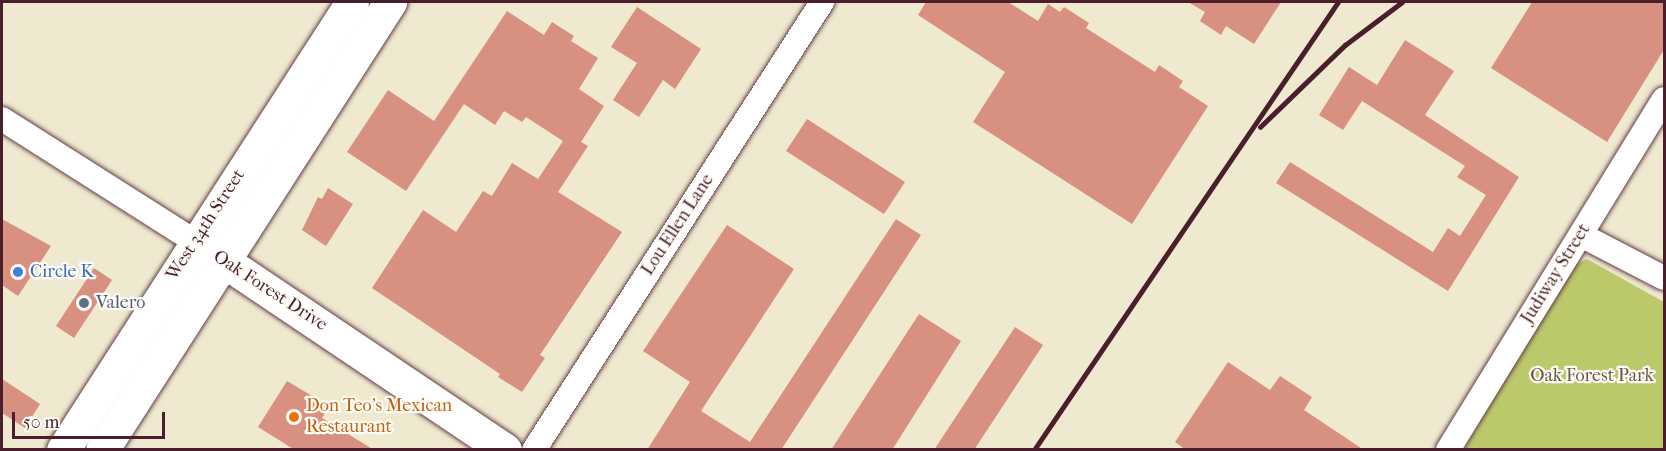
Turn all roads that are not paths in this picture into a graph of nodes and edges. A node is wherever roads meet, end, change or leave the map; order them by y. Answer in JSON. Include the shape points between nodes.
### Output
{"nodes":[{"id":1,"x":352,"y":2,"type":"edge"},
{"id":2,"x":390,"y":2,"type":"edge"},
{"id":3,"x":822,"y":2,"type":"edge"},
{"id":4,"x":1665,"y":99,"type":"edge"},
{"id":5,"x":2,"y":119,"type":"edge"},
{"id":6,"x":1581,"y":235,"type":"junction"},
{"id":7,"x":194,"y":242,"type":"junction"},
{"id":8,"x":222,"y":259,"type":"junction"},
{"id":9,"x":1665,"y":278,"type":"edge"},
{"id":10,"x":63,"y":450,"type":"edge"},
{"id":11,"x":102,"y":450,"type":"edge"},
{"id":12,"x":505,"y":450,"type":"edge"},
{"id":13,"x":534,"y":450,"type":"edge"},
{"id":14,"x":1448,"y":450,"type":"edge"}],
"edges":[{"from":1,"to":7,"type":"main road","name":"West 34th Street"},
{"from":2,"to":8,"type":"main road","name":"West 34th Street"},
{"from":3,"to":13,"type":"street","name":"Lou Ellen Lane"},
{"from":4,"to":6,"type":"street","name":"Judiway Street"},
{"from":5,"to":7,"type":"street","name":"Oak Forest Drive"},
{"from":6,"to":9,"type":"street"},
{"from":6,"to":14,"type":"street","name":"Judiway Street"},
{"from":7,"to":8,"type":"main road","name":"Oak Forest Drive"},
{"from":7,"to":10,"type":"main road","name":"West 34th Street"},
{"from":8,"to":11,"type":"main road","name":"West 34th Street"},
{"from":8,"to":12,"type":"main road","name":"Oak Forest Drive"}]}
